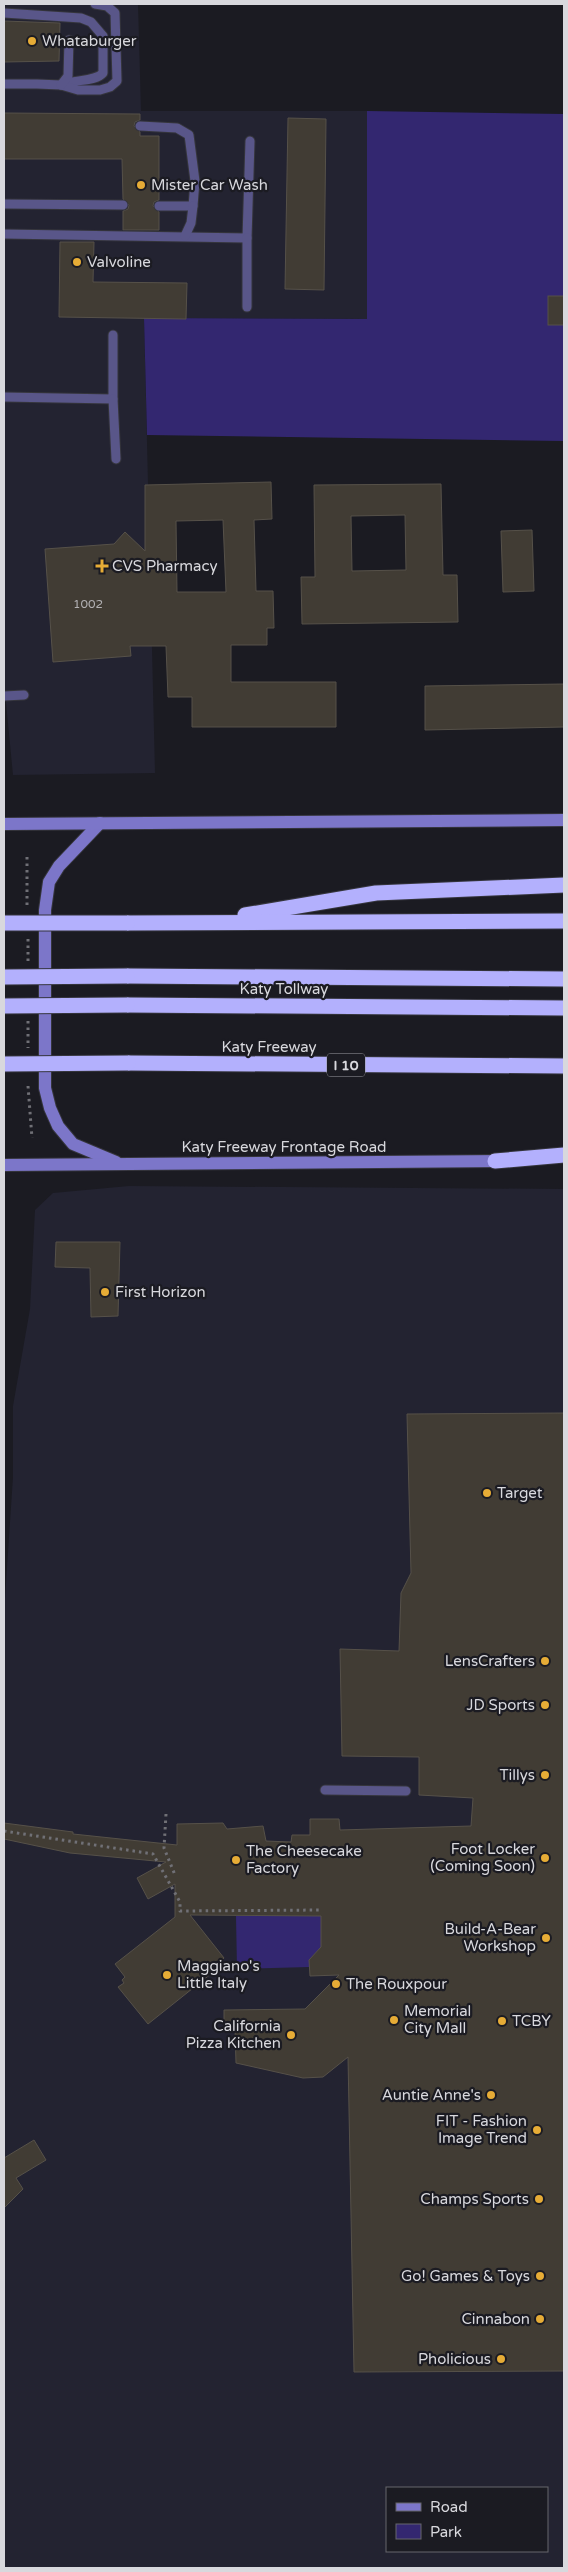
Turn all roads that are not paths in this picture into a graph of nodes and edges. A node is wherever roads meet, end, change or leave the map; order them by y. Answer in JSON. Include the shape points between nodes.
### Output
{"nodes":[{"id":1,"x":95,"y":4,"type":"edge"},
{"id":2,"x":4,"y":13,"type":"edge"},
{"id":3,"x":69,"y":40,"type":"dead end"},
{"id":4,"x":4,"y":84,"type":"edge"},
{"id":5,"x":61,"y":85,"type":"junction"},
{"id":6,"x":140,"y":126,"type":"dead end"},
{"id":7,"x":250,"y":141,"type":"dead end"},
{"id":8,"x":4,"y":204,"type":"edge"},
{"id":9,"x":123,"y":205,"type":"dead end"},
{"id":10,"x":159,"y":206,"type":"dead end"},
{"id":11,"x":193,"y":206,"type":"junction"},
{"id":12,"x":4,"y":234,"type":"edge"},
{"id":13,"x":185,"y":236,"type":"junction"},
{"id":14,"x":247,"y":238,"type":"junction"},
{"id":15,"x":246,"y":307,"type":"dead end"},
{"id":16,"x":113,"y":335,"type":"dead end"},
{"id":17,"x":4,"y":397,"type":"edge"},
{"id":18,"x":114,"y":399,"type":"junction"},
{"id":19,"x":116,"y":459,"type":"dead end"},
{"id":20,"x":24,"y":695,"type":"dead end"},
{"id":21,"x":4,"y":696,"type":"edge"},
{"id":22,"x":564,"y":820,"type":"edge"},
{"id":23,"x":100,"y":823,"type":"junction"},
{"id":24,"x":4,"y":824,"type":"edge"},
{"id":25,"x":564,"y":885,"type":"edge"},
{"id":26,"x":564,"y":921,"type":"edge"},
{"id":27,"x":202,"y":922,"type":"junction"},
{"id":28,"x":4,"y":923,"type":"edge"},
{"id":29,"x":4,"y":977,"type":"edge"},
{"id":30,"x":564,"y":979,"type":"edge"},
{"id":31,"x":4,"y":1006,"type":"edge"},
{"id":32,"x":564,"y":1008,"type":"edge"},
{"id":33,"x":4,"y":1064,"type":"edge"},
{"id":34,"x":564,"y":1066,"type":"edge"},
{"id":35,"x":564,"y":1154,"type":"edge"},
{"id":36,"x":495,"y":1161,"type":"junction"},
{"id":37,"x":564,"y":1162,"type":"edge"},
{"id":38,"x":120,"y":1164,"type":"junction"},
{"id":39,"x":4,"y":1165,"type":"edge"},
{"id":40,"x":325,"y":1790,"type":"dead end"},
{"id":41,"x":406,"y":1791,"type":"dead end"}],
"edges":[{"from":1,"to":5,"type":"lane","via":[[108,6],[115,13],[117,81],[100,90],[78,90]]},
{"from":2,"to":5,"type":"lane","via":[[82,18],[91,22],[103,36],[103,72],[100,76]]},
{"from":3,"to":5,"type":"lane","via":[[68,76]]},
{"from":4,"to":5,"type":"lane"},
{"from":6,"to":11,"type":"lane","via":[[177,128],[189,135]]},
{"from":7,"to":14,"type":"lane"},
{"from":8,"to":9,"type":"lane"},
{"from":10,"to":11,"type":"lane"},
{"from":11,"to":13,"type":"lane"},
{"from":12,"to":13,"type":"lane"},
{"from":13,"to":14,"type":"lane"},
{"from":14,"to":15,"type":"lane"},
{"from":16,"to":18,"type":"lane"},
{"from":17,"to":18,"type":"lane"},
{"from":18,"to":19,"type":"lane"},
{"from":20,"to":21,"type":"lane"},
{"from":22,"to":23,"type":"main road"},
{"from":23,"to":24,"type":"main road"},
{"from":23,"to":38,"type":"main road","via":[[59,866],[49,882],[45,910],[45,1088],[58,1126],[73,1144]]},
{"from":25,"to":27,"type":"highway","via":[[376,893]]},
{"from":26,"to":27,"type":"highway"},
{"from":27,"to":28,"type":"highway","bridge":true},
{"from":29,"to":30,"type":"highway","name":"Katy Tollway","bridge":true},
{"from":31,"to":32,"type":"highway","name":"Katy Tollway","bridge":true},
{"from":33,"to":34,"type":"highway","name":"Katy Freeway","number":"I 10","bridge":true},
{"from":35,"to":36,"type":"highway"},
{"from":36,"to":37,"type":"main road","name":"Katy Freeway Frontage Road"},
{"from":36,"to":38,"type":"main road","name":"Katy Freeway Frontage Road"},
{"from":38,"to":39,"type":"main road","name":"Katy Freeway Frontage Road"},
{"from":40,"to":41,"type":"lane"}]}
